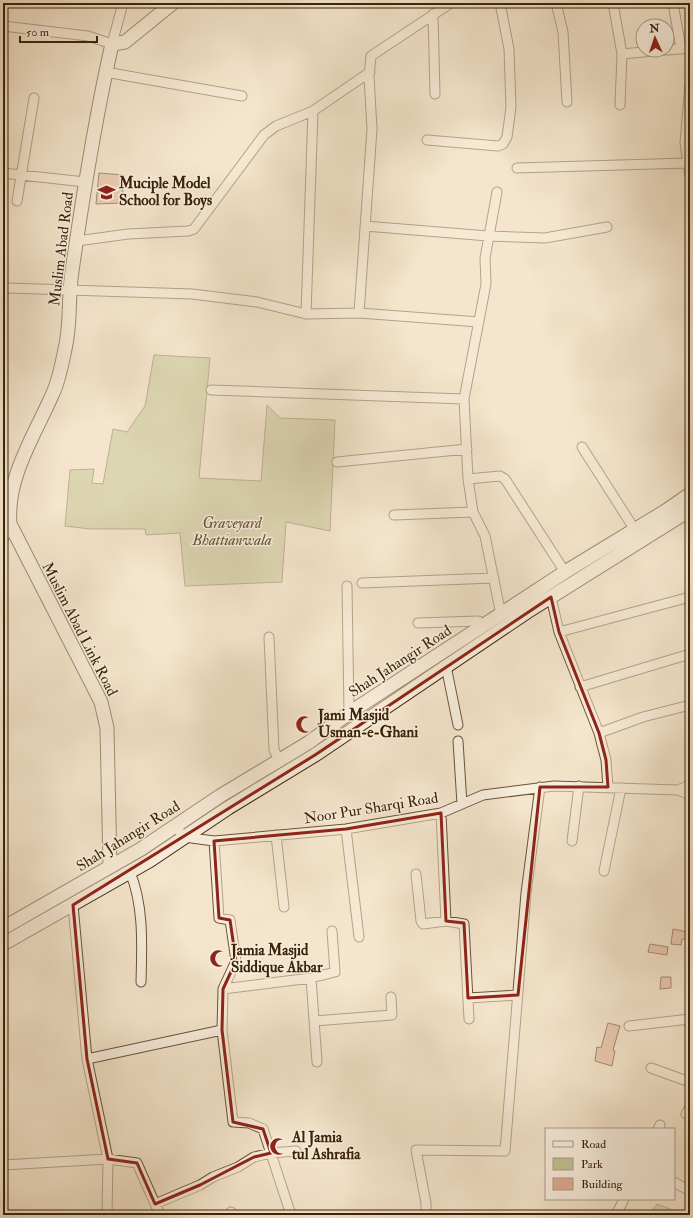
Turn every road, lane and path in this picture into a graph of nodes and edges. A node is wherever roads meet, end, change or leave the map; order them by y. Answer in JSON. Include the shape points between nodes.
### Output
{"nodes":[{"id":1,"x":123,"y":3,"type":"edge"},
{"id":2,"x":173,"y":3,"type":"edge"},
{"id":3,"x":451,"y":3,"type":"edge"},
{"id":4,"x":500,"y":3,"type":"edge"},
{"id":5,"x":556,"y":3,"type":"edge"},
{"id":6,"x":613,"y":3,"type":"edge"},
{"id":7,"x":673,"y":3,"type":"edge"},
{"id":8,"x":433,"y":14,"type":"junction"},
{"id":9,"x":3,"y":26,"type":"edge"},
{"id":10,"x":112,"y":44,"type":"junction"},
{"id":11,"x":686,"y":48,"type":"edge"},
{"id":12,"x":675,"y":49,"type":"edge"},
{"id":13,"x":635,"y":53,"type":"edge"},
{"id":14,"x":622,"y":54,"type":"junction"},
{"id":15,"x":106,"y":72,"type":"junction"},
{"id":16,"x":370,"y":72,"type":"junction"},
{"id":17,"x":690,"y":84,"type":"edge"},
{"id":18,"x":435,"y":94,"type":"dead end"},
{"id":19,"x":242,"y":96,"type":"dead end"},
{"id":20,"x":34,"y":98,"type":"dead end"},
{"id":21,"x":567,"y":102,"type":"dead end"},
{"id":22,"x":620,"y":105,"type":"dead end"},
{"id":23,"x":313,"y":111,"type":"junction"},
{"id":24,"x":427,"y":140,"type":"dead end"},
{"id":25,"x":688,"y":163,"type":"junction"},
{"id":26,"x":517,"y":168,"type":"dead end"},
{"id":27,"x":3,"y":174,"type":"edge"},
{"id":28,"x":22,"y":176,"type":"junction"},
{"id":29,"x":690,"y":176,"type":"edge"},
{"id":30,"x":85,"y":182,"type":"junction"},
{"id":31,"x":496,"y":192,"type":"dead end"},
{"id":32,"x":18,"y":201,"type":"dead end"},
{"id":33,"x":365,"y":226,"type":"junction"},
{"id":34,"x":607,"y":227,"type":"dead end"},
{"id":35,"x":488,"y":236,"type":"junction"},
{"id":36,"x":77,"y":241,"type":"junction"},
{"id":37,"x":6,"y":288,"type":"dead end"},
{"id":38,"x":71,"y":290,"type":"junction"},
{"id":39,"x":359,"y":313,"type":"junction"},
{"id":40,"x":306,"y":314,"type":"junction"},
{"id":41,"x":479,"y":322,"type":"junction"},
{"id":42,"x":211,"y":390,"type":"dead end"},
{"id":43,"x":464,"y":399,"type":"junction"},
{"id":44,"x":582,"y":447,"type":"dead end"},
{"id":45,"x":467,"y":449,"type":"junction"},
{"id":46,"x":337,"y":462,"type":"dead end"},
{"id":47,"x":468,"y":479,"type":"junction"},
{"id":48,"x":690,"y":494,"type":"edge"},
{"id":49,"x":690,"y":510,"type":"edge"},
{"id":50,"x":473,"y":512,"type":"junction"},
{"id":51,"x":394,"y":515,"type":"dead end"},
{"id":52,"x":10,"y":524,"type":"junction"},
{"id":53,"x":635,"y":530,"type":"junction"},
{"id":54,"x":3,"y":540,"type":"edge"},
{"id":55,"x":565,"y":572,"type":"junction"},
{"id":56,"x":494,"y":578,"type":"junction"},
{"id":57,"x":362,"y":583,"type":"dead end"},
{"id":58,"x":347,"y":586,"type":"dead end"},
{"id":59,"x":690,"y":597,"type":"edge"},
{"id":60,"x":551,"y":598,"type":"junction"},
{"id":61,"x":502,"y":615,"type":"junction"},
{"id":62,"x":418,"y":623,"type":"dead end"},
{"id":63,"x":484,"y":624,"type":"junction"},
{"id":64,"x":559,"y":632,"type":"junction"},
{"id":65,"x":268,"y":637,"type":"dead end"},
{"id":66,"x":690,"y":654,"type":"edge"},
{"id":67,"x":446,"y":666,"type":"junction"},
{"id":68,"x":580,"y":687,"type":"junction"},
{"id":69,"x":690,"y":706,"type":"edge"},
{"id":70,"x":349,"y":713,"type":"junction"},
{"id":71,"x":458,"y":724,"type":"dead end"},
{"id":72,"x":599,"y":734,"type":"junction"},
{"id":73,"x":458,"y":741,"type":"dead end"},
{"id":74,"x":279,"y":760,"type":"junction"},
{"id":75,"x":690,"y":785,"type":"edge"},
{"id":76,"x":580,"y":786,"type":"junction"},
{"id":77,"x":540,"y":787,"type":"junction"},
{"id":78,"x":608,"y":788,"type":"junction"},
{"id":79,"x":621,"y":788,"type":"junction"},
{"id":80,"x":678,"y":790,"type":"junction"},
{"id":81,"x":690,"y":795,"type":"edge"},
{"id":82,"x":462,"y":804,"type":"junction"},
{"id":83,"x":441,"y":813,"type":"junction"},
{"id":84,"x":175,"y":826,"type":"junction"},
{"id":85,"x":346,"y":829,"type":"junction"},
{"id":86,"x":276,"y":835,"type":"junction"},
{"id":87,"x":184,"y":837,"type":"junction"},
{"id":88,"x":214,"y":841,"type":"junction"},
{"id":89,"x":572,"y":841,"type":"dead end"},
{"id":90,"x":110,"y":867,"type":"junction"},
{"id":91,"x":604,"y":871,"type":"dead end"},
{"id":92,"x":130,"y":872,"type":"junction"},
{"id":93,"x":416,"y":874,"type":"dead end"},
{"id":94,"x":73,"y":905,"type":"junction"},
{"id":95,"x":284,"y":907,"type":"dead end"},
{"id":96,"x":446,"y":921,"type":"junction"},
{"id":97,"x":3,"y":928,"type":"edge"},
{"id":98,"x":332,"y":931,"type":"dead end"},
{"id":99,"x":359,"y":937,"type":"dead end"},
{"id":100,"x":3,"y":944,"type":"edge"},
{"id":101,"x":311,"y":978,"type":"junction"},
{"id":102,"x":141,"y":982,"type":"dead end"},
{"id":103,"x":222,"y":989,"type":"junction"},
{"id":104,"x":518,"y":995,"type":"junction"},
{"id":105,"x":391,"y":997,"type":"dead end"},
{"id":106,"x":468,"y":998,"type":"junction"},
{"id":107,"x":469,"y":1019,"type":"dead end"},
{"id":108,"x":690,"y":1019,"type":"edge"},
{"id":109,"x":314,"y":1021,"type":"junction"},
{"id":110,"x":629,"y":1026,"type":"dead end"},
{"id":111,"x":222,"y":1030,"type":"junction"},
{"id":112,"x":87,"y":1059,"type":"junction"},
{"id":113,"x":317,"y":1062,"type":"dead end"},
{"id":114,"x":651,"y":1068,"type":"dead end"},
{"id":115,"x":690,"y":1079,"type":"edge"},
{"id":116,"x":296,"y":1151,"type":"dead end"},
{"id":117,"x":271,"y":1153,"type":"junction"},
{"id":118,"x":108,"y":1159,"type":"junction"},
{"id":119,"x":3,"y":1165,"type":"edge"},
{"id":120,"x":675,"y":1183,"type":"edge"},
{"id":121,"x":690,"y":1191,"type":"edge"},
{"id":122,"x":624,"y":1200,"type":"edge"},
{"id":123,"x":155,"y":1204,"type":"junction"},
{"id":124,"x":106,"y":1215,"type":"edge"},
{"id":125,"x":160,"y":1215,"type":"edge"},
{"id":126,"x":291,"y":1215,"type":"edge"},
{"id":127,"x":426,"y":1215,"type":"edge"},
{"id":128,"x":616,"y":1215,"type":"edge"}],
"edges":[{"from":1,"to":10,"type":"street"},
{"from":2,"to":10,"type":"street","via":[[125,42]]},
{"from":3,"to":8,"type":"street"},
{"from":4,"to":24,"type":"street","via":[[509,49],[511,107],[507,137],[503,144],[498,146]]},
{"from":5,"to":21,"type":"street","via":[[563,32]]},
{"from":6,"to":14,"type":"street"},
{"from":7,"to":11,"type":"street"},
{"from":8,"to":16,"type":"street","via":[[371,56]]},
{"from":8,"to":18,"type":"street"},
{"from":9,"to":10,"type":"street","via":[[88,36]]},
{"from":10,"to":15,"type":"street","name":"Muslim Abad Road"},
{"from":11,"to":12,"type":"street"},
{"from":13,"to":14,"type":"street"},
{"from":14,"to":22,"type":"street"},
{"from":15,"to":19,"type":"street"},
{"from":15,"to":30,"type":"street","name":"Muslim Abad Road"},
{"from":16,"to":23,"type":"street"},
{"from":16,"to":33,"type":"street","via":[[372,129]]},
{"from":17,"to":25,"type":"street","via":[[685,143]]},
{"from":20,"to":28,"type":"street"},
{"from":23,"to":36,"type":"street","via":[[276,126],[264,135],[194,229]]},
{"from":23,"to":40,"type":"street"},
{"from":25,"to":26,"type":"street"},
{"from":25,"to":29,"type":"street"},
{"from":27,"to":28,"type":"street"},
{"from":28,"to":30,"type":"street"},
{"from":28,"to":32,"type":"street"},
{"from":30,"to":36,"type":"street","name":"Muslim Abad Road"},
{"from":31,"to":35,"type":"street"},
{"from":33,"to":35,"type":"street"},
{"from":33,"to":39,"type":"street"},
{"from":34,"to":35,"type":"street","via":[[545,238]]},
{"from":35,"to":41,"type":"street","via":[[485,258],[486,284]]},
{"from":36,"to":38,"type":"street","name":"Muslim Abad Road"},
{"from":37,"to":38,"type":"street"},
{"from":38,"to":40,"type":"street","via":[[192,294],[257,302]]},
{"from":38,"to":52,"type":"street","name":"Muslim Abad Road","via":[[65,348],[54,391],[24,456],[10,495]]},
{"from":39,"to":40,"type":"street"},
{"from":39,"to":41,"type":"street"},
{"from":41,"to":43,"type":"street"},
{"from":42,"to":43,"type":"street"},
{"from":43,"to":45,"type":"street"},
{"from":44,"to":53,"type":"street"},
{"from":45,"to":46,"type":"street"},
{"from":45,"to":47,"type":"street"},
{"from":47,"to":50,"type":"street"},
{"from":47,"to":55,"type":"street","via":[[500,476],[505,479]]},
{"from":48,"to":53,"type":"street","name":"Shah Jahangir Road"},
{"from":49,"to":60,"type":"street","name":"Shah Jahangir Road"},
{"from":50,"to":51,"type":"street"},
{"from":50,"to":56,"type":"street","via":[[485,536]]},
{"from":52,"to":54,"type":"street"},
{"from":52,"to":90,"type":"street","name":"Muslim Abad Link Road","via":[[101,702],[107,728]]},
{"from":53,"to":55,"type":"street","name":"Shah Jahangir Road"},
{"from":55,"to":61,"type":"street","name":"Shah Jahangir Road"},
{"from":56,"to":57,"type":"street"},
{"from":56,"to":61,"type":"street"},
{"from":58,"to":70,"type":"street"},
{"from":59,"to":64,"type":"street"},
{"from":60,"to":64,"type":"street"},
{"from":60,"to":67,"type":"street","name":"Shah Jahangir Road"},
{"from":61,"to":63,"type":"street","name":"Shah Jahangir Road"},
{"from":62,"to":63,"type":"street","via":[[478,621]]},
{"from":63,"to":70,"type":"street","name":"Shah Jahangir Road"},
{"from":64,"to":68,"type":"street"},
{"from":65,"to":74,"type":"street","via":[[274,750]]},
{"from":66,"to":68,"type":"street"},
{"from":67,"to":71,"type":"street"},
{"from":67,"to":87,"type":"street","name":"Shah Jahangir Road","via":[[315,755]]},
{"from":68,"to":72,"type":"street"},
{"from":69,"to":72,"type":"street","via":[[642,717]]},
{"from":70,"to":74,"type":"street","name":"Shah Jahangir Road","via":[[308,743]]},
{"from":72,"to":78,"type":"street","via":[[606,760]]},
{"from":73,"to":82,"type":"street"},
{"from":74,"to":84,"type":"street","name":"Shah Jahangir Road"},
{"from":75,"to":80,"type":"street"},
{"from":76,"to":77,"type":"street","name":"Noor Pur Sharqi Road"},
{"from":76,"to":78,"type":"street","name":"Noor Pur Sharqi Road"},
{"from":76,"to":89,"type":"street"},
{"from":77,"to":82,"type":"street","name":"Noor Pur Sharqi Road","via":[[483,795]]},
{"from":77,"to":104,"type":"street","via":[[526,893]]},
{"from":78,"to":79,"type":"street","name":"Noor Pur Sharqi Road"},
{"from":79,"to":80,"type":"street","name":"Noor Pur Sharqi Road"},
{"from":79,"to":91,"type":"street"},
{"from":80,"to":81,"type":"street"},
{"from":82,"to":83,"type":"street","name":"Noor Pur Sharqi Road"},
{"from":83,"to":85,"type":"street","name":"Noor Pur Sharqi Road"},
{"from":83,"to":96,"type":"street"},
{"from":84,"to":87,"type":"street"},
{"from":84,"to":90,"type":"street","name":"Shah Jahangir Road"},
{"from":85,"to":86,"type":"street","name":"Noor Pur Sharqi Road"},
{"from":85,"to":99,"type":"street"},
{"from":86,"to":88,"type":"street","name":"Noor Pur Sharqi Road"},
{"from":86,"to":95,"type":"street"},
{"from":87,"to":88,"type":"street","name":"Noor Pur Sharqi Road"},
{"from":87,"to":92,"type":"street","name":"Shah Jahangir Road"},
{"from":88,"to":103,"type":"street","via":[[218,918],[230,920],[236,961]]},
{"from":90,"to":97,"type":"street","name":"Shah Jahangir Road"},
{"from":92,"to":94,"type":"street","name":"Shah Jahangir Road"},
{"from":92,"to":102,"type":"street","via":[[136,888],[140,915]]},
{"from":93,"to":96,"type":"street","via":[[421,921],[427,924]]},
{"from":94,"to":100,"type":"street","name":"Shah Jahangir Road"},
{"from":94,"to":112,"type":"street"},
{"from":96,"to":106,"type":"street","via":[[464,924]]},
{"from":98,"to":101,"type":"street","via":[[334,972]]},
{"from":101,"to":103,"type":"street"},
{"from":101,"to":109,"type":"street"},
{"from":103,"to":111,"type":"street"},
{"from":104,"to":106,"type":"street"},
{"from":104,"to":127,"type":"street","via":[[505,1151],[416,1150]]},
{"from":105,"to":109,"type":"street","via":[[392,1015]]},
{"from":106,"to":107,"type":"street"},
{"from":108,"to":110,"type":"street"},
{"from":109,"to":113,"type":"street"},
{"from":111,"to":112,"type":"street"},
{"from":111,"to":117,"type":"street","via":[[233,1122],[249,1123],[263,1129]]},
{"from":112,"to":118,"type":"street"},
{"from":114,"to":115,"type":"street","via":[[684,1080]]},
{"from":116,"to":117,"type":"street"},
{"from":117,"to":123,"type":"street","via":[[254,1157],[238,1167]]},
{"from":117,"to":126,"type":"street"},
{"from":118,"to":119,"type":"street"},
{"from":118,"to":123,"type":"street","via":[[137,1163]]},
{"from":118,"to":124,"type":"street"},
{"from":120,"to":121,"type":"street"},
{"from":122,"to":128,"type":"street"},
{"from":123,"to":125,"type":"street"}]}
